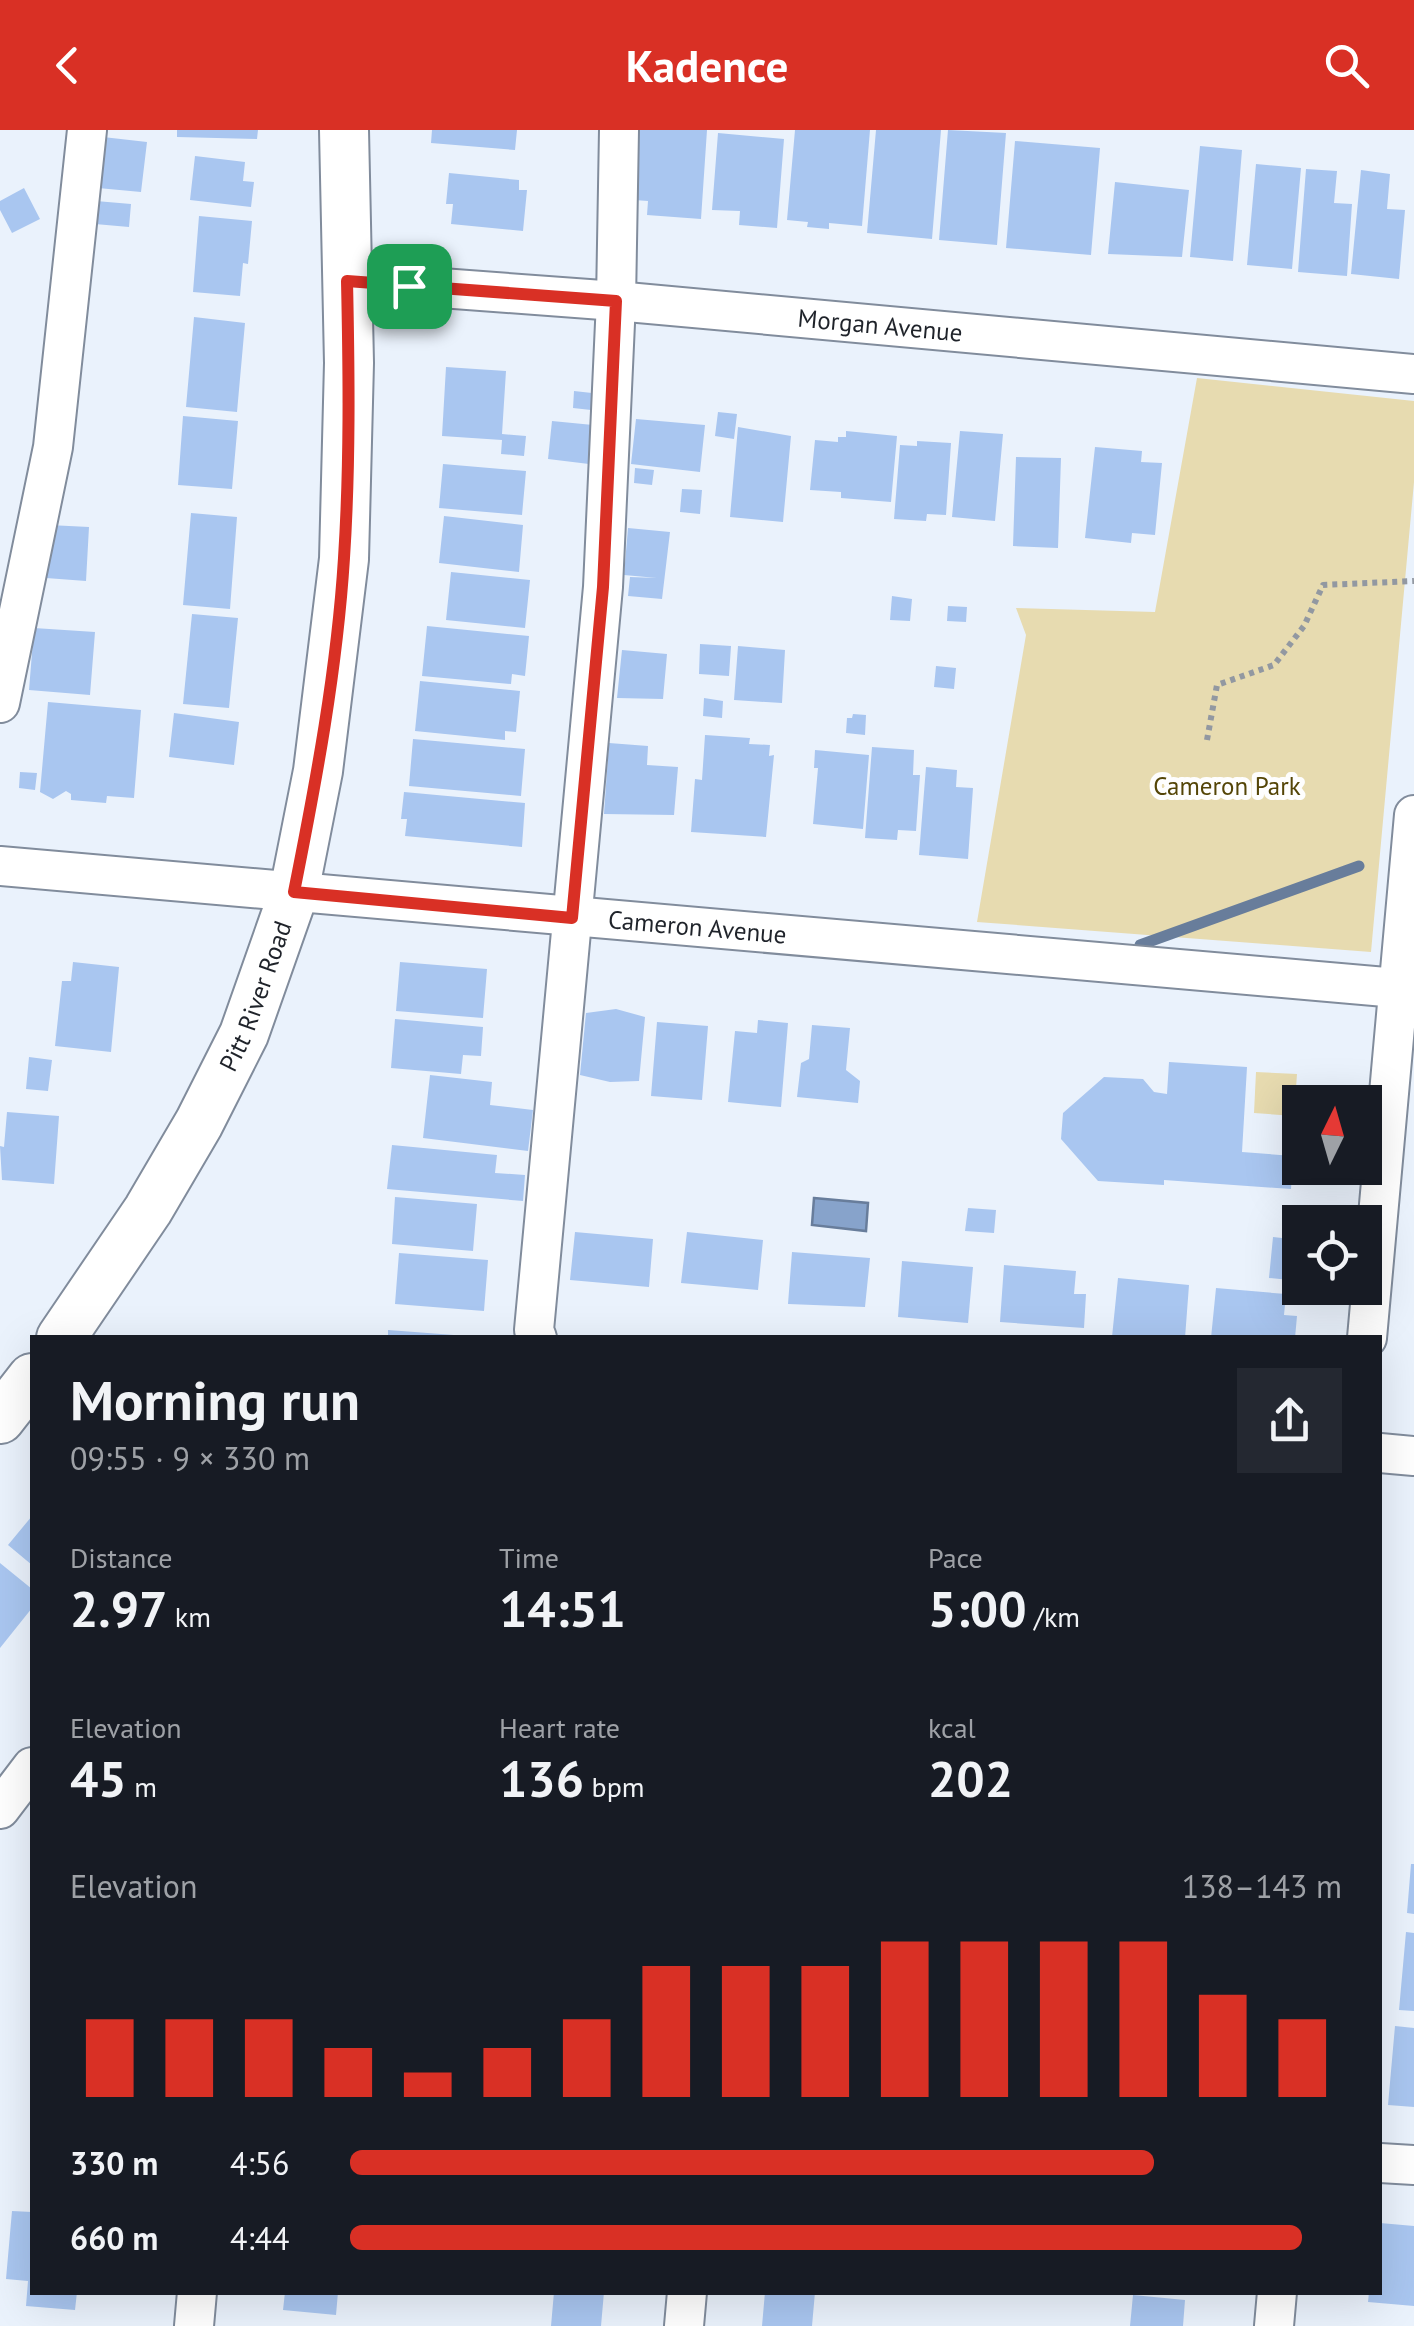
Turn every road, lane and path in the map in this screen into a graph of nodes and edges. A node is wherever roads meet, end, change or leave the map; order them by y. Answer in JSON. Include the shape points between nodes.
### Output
{"nodes":[{"id":1,"x":87,"y":130,"type":"edge"},
{"id":2,"x":344,"y":130,"type":"edge"},
{"id":3,"x":619,"y":130,"type":"edge"},
{"id":4,"x":347,"y":281,"type":"junction"},
{"id":5,"x":616,"y":301,"type":"junction"},
{"id":6,"x":1414,"y":374,"type":"edge"},
{"id":7,"x":1414,"y":580,"type":"edge"},
{"id":8,"x":0,"y":704,"type":"edge"},
{"id":9,"x":1207,"y":740,"type":"dead end"},
{"id":10,"x":1414,"y":815,"type":"edge"},
{"id":11,"x":0,"y":866,"type":"edge"},
{"id":12,"x":294,"y":892,"type":"junction"},
{"id":13,"x":572,"y":918,"type":"junction"},
{"id":14,"x":1397,"y":988,"type":"junction"},
{"id":15,"x":63,"y":1335,"type":"edge"},
{"id":16,"x":536,"y":1335,"type":"edge"},
{"id":17,"x":1367,"y":1335,"type":"edge"},
{"id":18,"x":30,"y":1381,"type":"edge"},
{"id":19,"x":0,"y":1420,"type":"edge"},
{"id":20,"x":1382,"y":1453,"type":"edge"},
{"id":21,"x":1414,"y":1456,"type":"edge"},
{"id":22,"x":30,"y":1771,"type":"edge"},
{"id":23,"x":0,"y":1809,"type":"edge"},
{"id":24,"x":1382,"y":2162,"type":"edge"},
{"id":25,"x":1414,"y":2165,"type":"edge"},
{"id":26,"x":197,"y":2295,"type":"edge"},
{"id":27,"x":687,"y":2295,"type":"edge"},
{"id":28,"x":1277,"y":2295,"type":"edge"},
{"id":29,"x":194,"y":2326,"type":"edge"},
{"id":30,"x":684,"y":2326,"type":"edge"},
{"id":31,"x":1274,"y":2326,"type":"edge"}],
"edges":[{"from":1,"to":8,"type":"street","via":[[54,447]]},
{"from":2,"to":4,"type":"main road","name":"Pitt River Road"},
{"from":3,"to":5,"type":"street"},
{"from":4,"to":5,"type":"street","name":"Morgan Avenue"},
{"from":4,"to":12,"type":"main road","name":"Pitt River Road","via":[[344,559],[318,771]]},
{"from":5,"to":6,"type":"street","name":"Morgan Avenue"},
{"from":5,"to":13,"type":"street","via":[[603,587]]},
{"from":7,"to":9,"type":"path","via":[[1324,585],[1274,665],[1217,685]]},
{"from":10,"to":14,"type":"street"},
{"from":11,"to":12,"type":"street","name":"Cameron Avenue"},
{"from":12,"to":13,"type":"street","name":"Cameron Avenue"},
{"from":12,"to":15,"type":"main road","name":"Pitt River Road","via":[[244,1034],[199,1123]]},
{"from":13,"to":14,"type":"street","name":"Cameron Avenue"},
{"from":13,"to":16,"type":"street"},
{"from":14,"to":17,"type":"street"},
{"from":18,"to":19,"type":"main road"},
{"from":20,"to":21,"type":"street"},
{"from":22,"to":23,"type":"street"},
{"from":24,"to":25,"type":"street"},
{"from":26,"to":29,"type":"street"},
{"from":27,"to":30,"type":"street"},
{"from":28,"to":31,"type":"street"}]}
